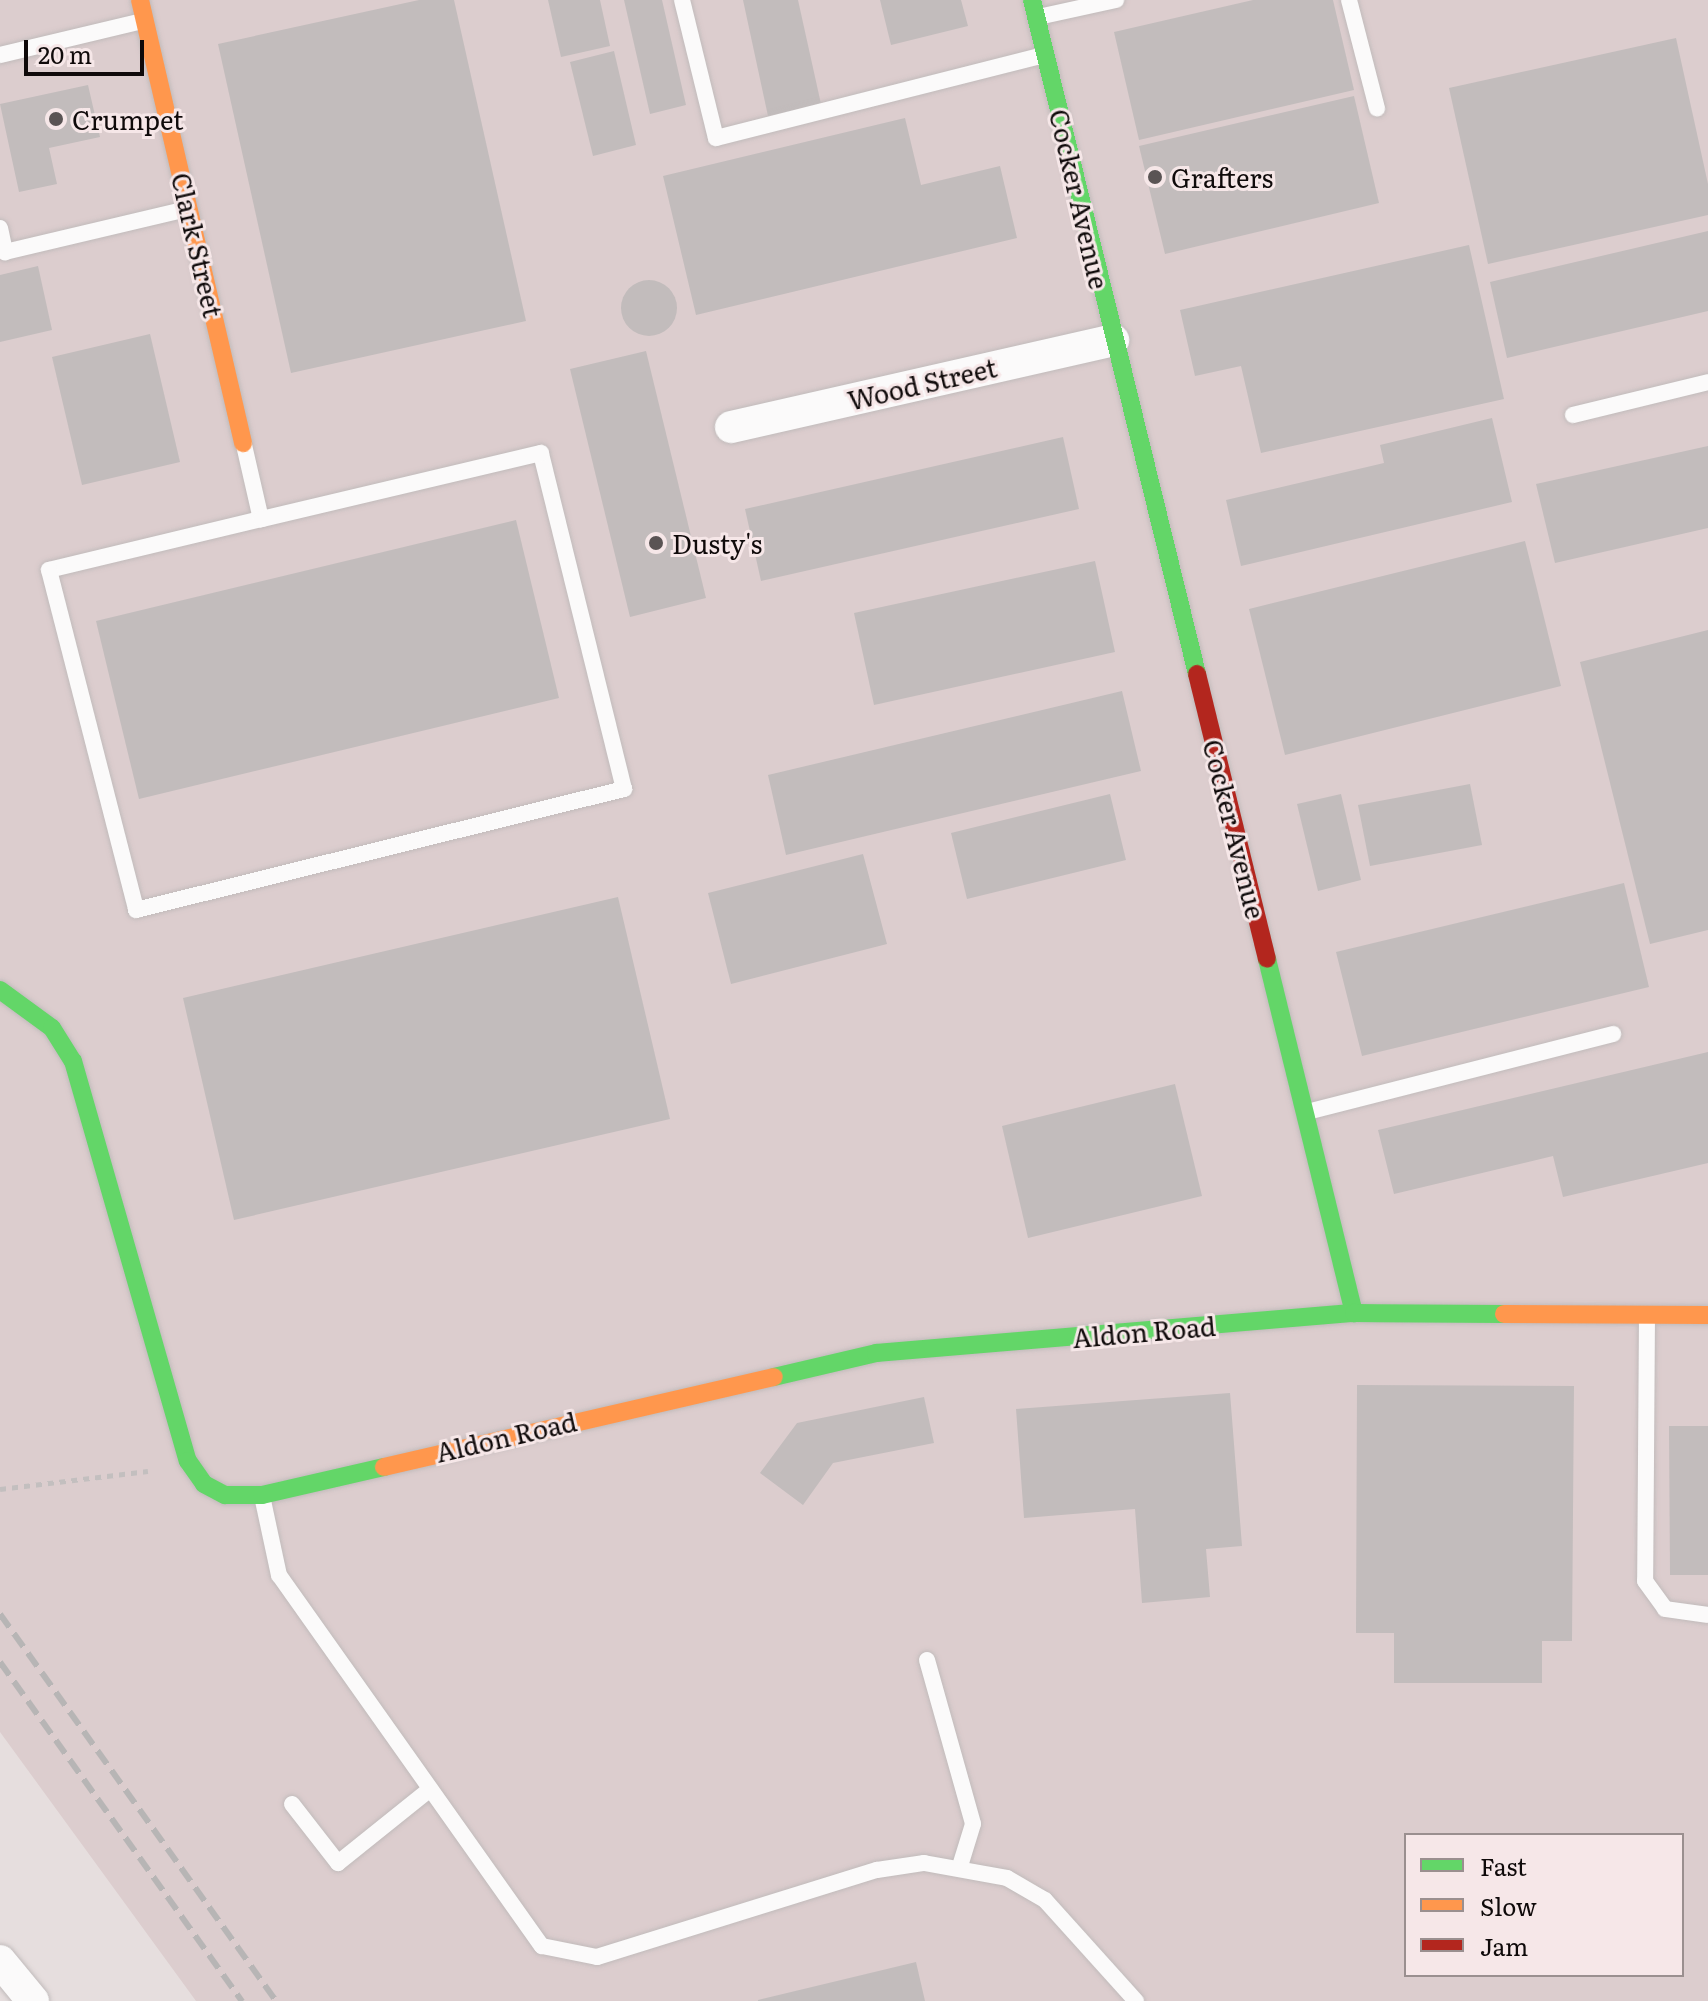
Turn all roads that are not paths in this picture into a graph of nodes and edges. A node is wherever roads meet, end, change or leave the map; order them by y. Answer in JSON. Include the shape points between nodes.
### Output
{"nodes":[{"id":1,"x":140,"y":0,"type":"edge"},
{"id":2,"x":682,"y":0,"type":"edge"},
{"id":3,"x":1116,"y":0,"type":"edge"},
{"id":4,"x":1349,"y":0,"type":"edge"},
{"id":5,"x":1034,"y":9,"type":"edge"},
{"id":6,"x":145,"y":21,"type":"junction"},
{"id":7,"x":0,"y":55,"type":"edge"},
{"id":8,"x":1045,"y":55,"type":"junction"},
{"id":9,"x":1377,"y":108,"type":"dead end"},
{"id":10,"x":190,"y":208,"type":"junction"},
{"id":11,"x":0,"y":228,"type":"edge"},
{"id":12,"x":1113,"y":340,"type":"junction"},
{"id":13,"x":1708,"y":382,"type":"edge"},
{"id":14,"x":1573,"y":415,"type":"dead end"},
{"id":15,"x":731,"y":427,"type":"dead end"},
{"id":16,"x":243,"y":443,"type":"joint"},
{"id":17,"x":261,"y":519,"type":"junction"},
{"id":18,"x":0,"y":990,"type":"edge"},
{"id":19,"x":1613,"y":1034,"type":"dead end"},
{"id":20,"x":1305,"y":1112,"type":"junction"},
{"id":21,"x":1354,"y":1313,"type":"junction"},
{"id":22,"x":1647,"y":1315,"type":"junction"},
{"id":23,"x":1708,"y":1315,"type":"edge"},
{"id":24,"x":262,"y":1495,"type":"junction"},
{"id":25,"x":1708,"y":1615,"type":"edge"},
{"id":26,"x":927,"y":1660,"type":"dead end"},
{"id":27,"x":429,"y":1790,"type":"junction"},
{"id":28,"x":292,"y":1804,"type":"dead end"},
{"id":29,"x":960,"y":1866,"type":"junction"},
{"id":30,"x":0,"y":1961,"type":"edge"},
{"id":31,"x":33,"y":2001,"type":"edge"},
{"id":32,"x":1136,"y":2001,"type":"edge"}],
"edges":[{"from":1,"to":6,"type":"street","name":"Clark Street"},
{"from":2,"to":8,"type":"lane","via":[[716,138]]},
{"from":3,"to":5,"type":"lane"},
{"from":4,"to":9,"type":"lane"},
{"from":5,"to":8,"type":"street","name":"Cocker Avenue"},
{"from":6,"to":7,"type":"lane"},
{"from":6,"to":10,"type":"street","name":"Clark Street"},
{"from":8,"to":12,"type":"street","name":"Cocker Avenue"},
{"from":10,"to":11,"type":"lane","via":[[5,252]]},
{"from":10,"to":16,"type":"street","name":"Clark Street"},
{"from":12,"to":15,"type":"street","name":"Wood Street"},
{"from":12,"to":20,"type":"street","name":"Cocker Avenue"},
{"from":13,"to":14,"type":"lane"},
{"from":16,"to":17,"type":"lane"},
{"from":17,"to":17,"type":"lane","via":[[49,570],[136,910],[624,789],[541,453]]},
{"from":18,"to":24,"type":"street","name":"Aldon Road","via":[[52,1028],[73,1061],[188,1461],[204,1484],[225,1495]]},
{"from":19,"to":20,"type":"lane"},
{"from":20,"to":21,"type":"street","name":"Cocker Avenue"},
{"from":21,"to":22,"type":"street"},
{"from":21,"to":24,"type":"street","name":"Aldon Road","via":[[876,1353]]},
{"from":22,"to":23,"type":"street"},
{"from":22,"to":25,"type":"lane","via":[[1645,1581],[1665,1609]]},
{"from":24,"to":27,"type":"lane","via":[[279,1575]]},
{"from":26,"to":29,"type":"lane","via":[[973,1824]]},
{"from":27,"to":28,"type":"lane","via":[[338,1863]]},
{"from":27,"to":29,"type":"lane","via":[[542,1946],[597,1957],[877,1870]]},
{"from":29,"to":32,"type":"lane","via":[[1007,1878],[1045,1900]]},
{"from":30,"to":31,"type":"street"}]}
